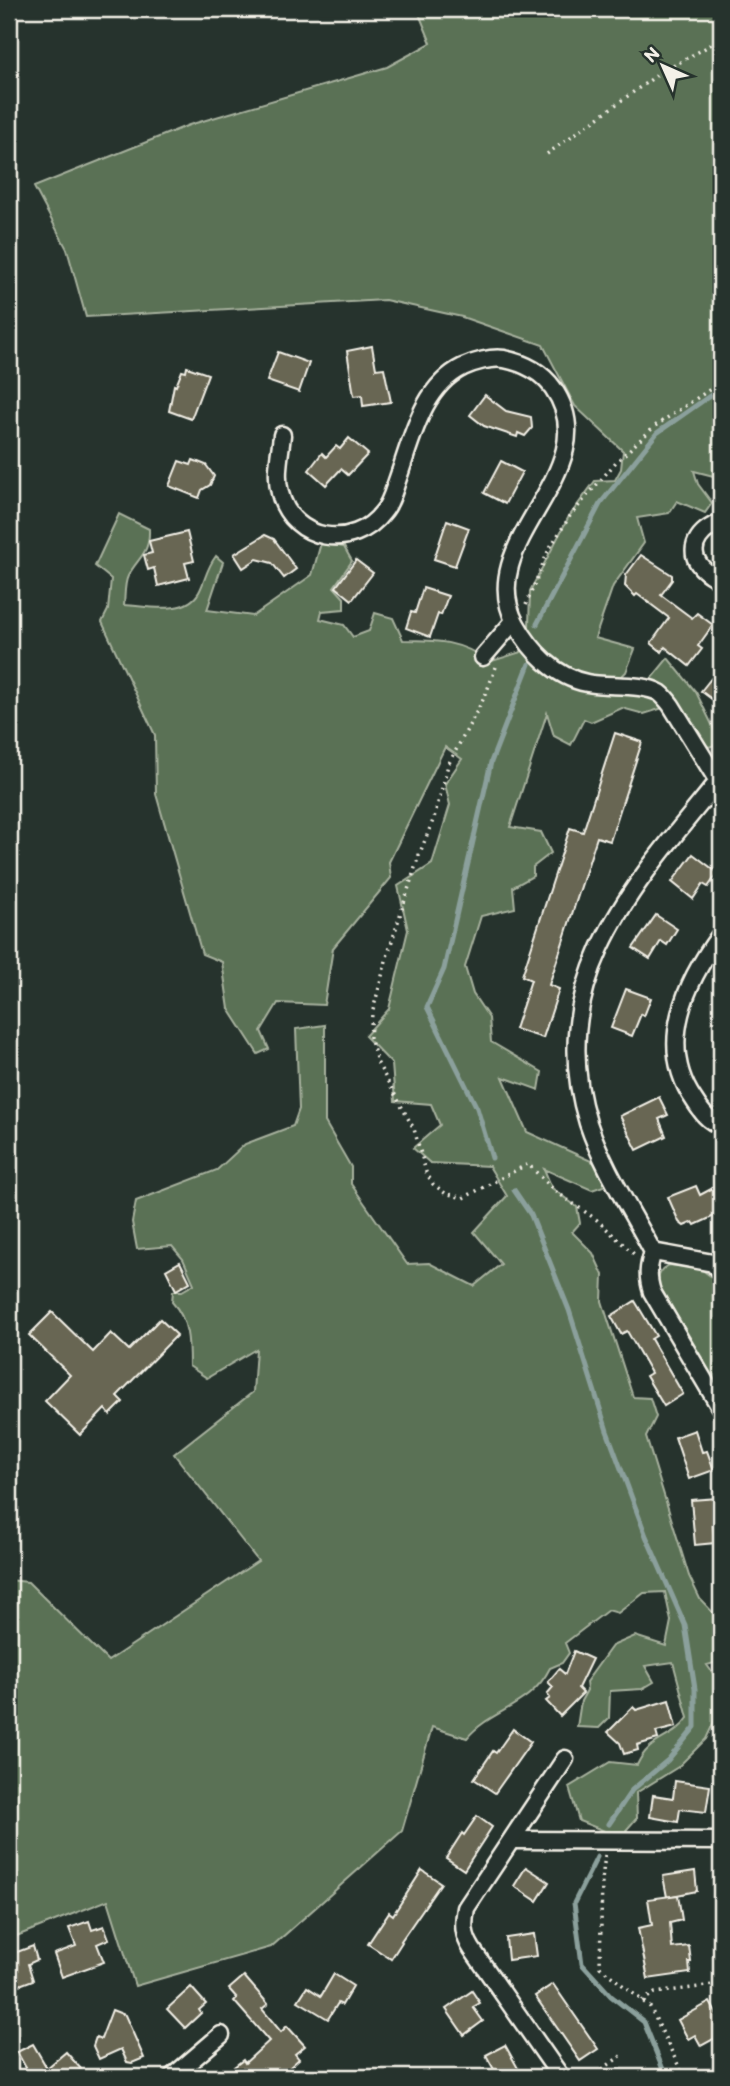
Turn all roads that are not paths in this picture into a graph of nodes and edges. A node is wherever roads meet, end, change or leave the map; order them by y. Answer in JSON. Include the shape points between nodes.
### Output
{"nodes":[{"id":1,"x":282,"y":435,"type":"dead end"},
{"id":2,"x":721,"y":524,"type":"edge"},
{"id":3,"x":721,"y":580,"type":"edge"},
{"id":4,"x":514,"y":621,"type":"junction"},
{"id":5,"x":490,"y":660,"type":"road end"},
{"id":6,"x":720,"y":782,"type":"edge"},
{"id":7,"x":721,"y":934,"type":"edge"},
{"id":8,"x":721,"y":1125,"type":"edge"},
{"id":9,"x":650,"y":1260,"type":"junction"},
{"id":10,"x":718,"y":1264,"type":"edge"},
{"id":11,"x":721,"y":1409,"type":"edge"},
{"id":12,"x":565,"y":1759,"type":"dead end"},
{"id":13,"x":512,"y":1840,"type":"junction"},
{"id":14,"x":721,"y":1841,"type":"edge"},
{"id":15,"x":220,"y":2035,"type":"dead end"},
{"id":16,"x":172,"y":2077,"type":"edge"},
{"id":17,"x":561,"y":2077,"type":"edge"}],
"edges":[{"from":1,"to":4,"type":"street","via":[[277,474],[288,511],[316,534],[352,536],[384,512],[421,414],[443,380],[470,364],[500,358],[534,369],[559,397],[568,430],[561,466],[513,554],[507,591]]},
{"from":2,"to":3,"type":"street","via":[[702,534],[695,555],[709,574]]},
{"from":4,"to":5,"type":"street"},
{"from":4,"to":6,"type":"street","via":[[538,655],[564,675],[586,683],[661,694]]},
{"from":6,"to":9,"type":"street","via":[[653,861],[606,932],[588,975],[579,1019],[578,1069],[589,1124]]},
{"from":7,"to":8,"type":"street","via":[[692,976],[677,1027],[680,1077],[704,1115]]},
{"from":9,"to":10,"type":"street"},
{"from":9,"to":11,"type":"street","via":[[652,1292]]},
{"from":12,"to":13,"type":"street"},
{"from":13,"to":14,"type":"street"},
{"from":13,"to":17,"type":"street","via":[[466,1908],[465,1938]]},
{"from":15,"to":16,"type":"street"}]}
